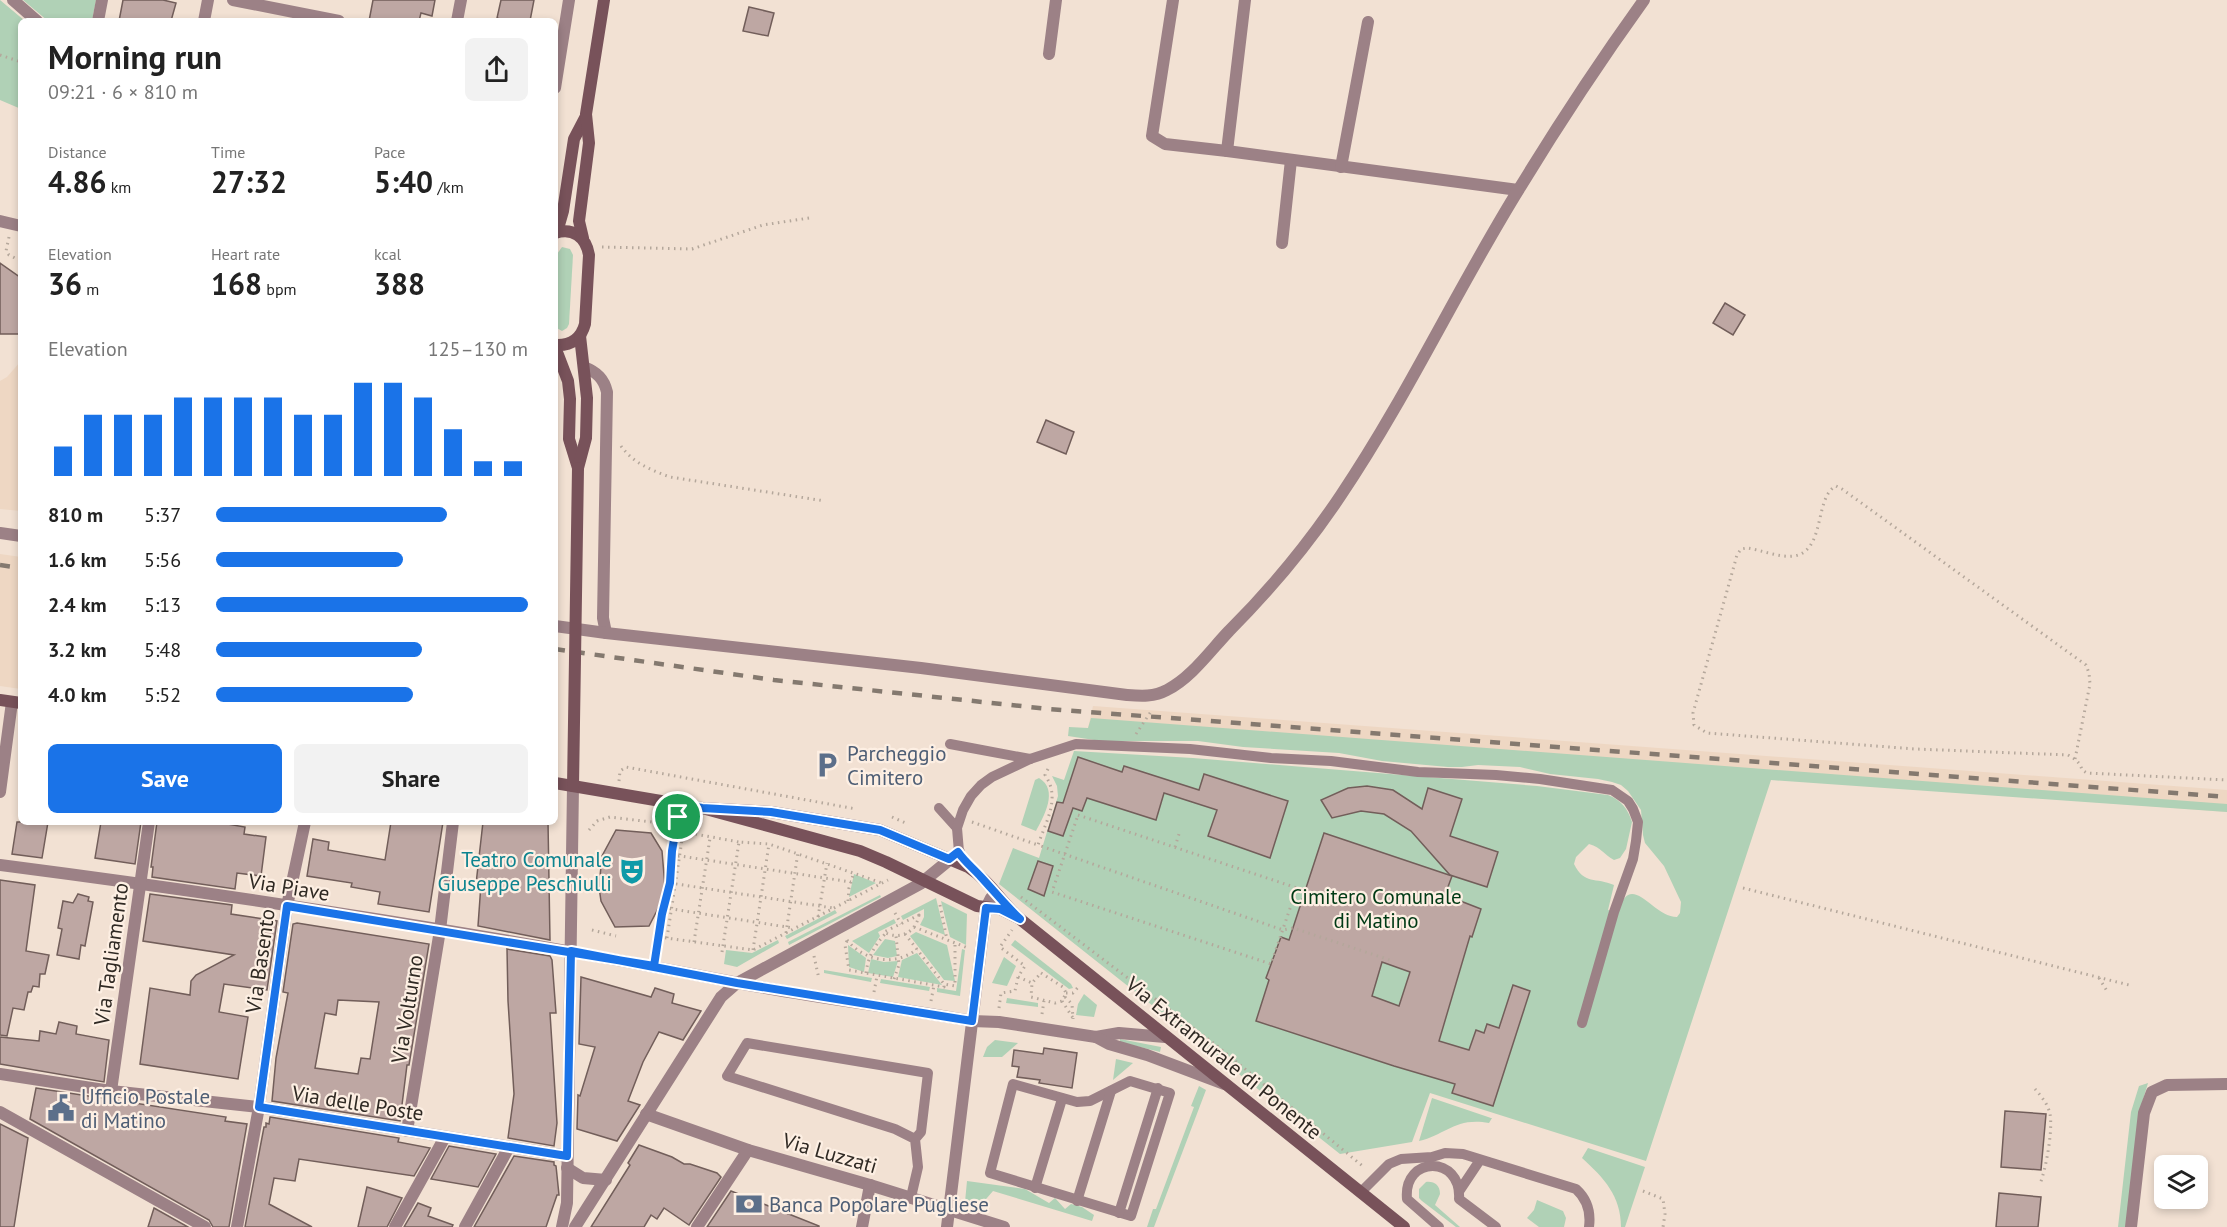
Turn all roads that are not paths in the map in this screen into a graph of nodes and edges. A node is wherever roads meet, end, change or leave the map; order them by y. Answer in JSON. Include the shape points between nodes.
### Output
{"nodes":[{"id":1,"x":13,"y":0,"type":"edge"},
{"id":2,"x":102,"y":0,"type":"edge"},
{"id":3,"x":208,"y":0,"type":"edge"},
{"id":4,"x":233,"y":0,"type":"edge"},
{"id":5,"x":461,"y":0,"type":"edge"},
{"id":6,"x":569,"y":0,"type":"edge"},
{"id":7,"x":604,"y":0,"type":"edge"},
{"id":8,"x":1056,"y":0,"type":"edge"},
{"id":9,"x":1173,"y":0,"type":"edge"},
{"id":10,"x":1245,"y":0,"type":"edge"},
{"id":11,"x":1644,"y":0,"type":"edge"},
{"id":12,"x":34,"y":18,"type":"edge"},
{"id":13,"x":99,"y":18,"type":"edge"},
{"id":14,"x":205,"y":18,"type":"edge"},
{"id":15,"x":324,"y":18,"type":"edge"},
{"id":16,"x":458,"y":18,"type":"edge"},
{"id":17,"x":1368,"y":22,"type":"dead end"},
{"id":18,"x":1049,"y":54,"type":"dead end"},
{"id":19,"x":558,"y":69,"type":"edge"},
{"id":20,"x":586,"y":114,"type":"junction"},
{"id":21,"x":1227,"y":151,"type":"junction"},
{"id":22,"x":1291,"y":160,"type":"junction"},
{"id":23,"x":1341,"y":167,"type":"junction"},
{"id":24,"x":1518,"y":190,"type":"junction"},
{"id":25,"x":558,"y":222,"type":"edge"},
{"id":26,"x":558,"y":227,"type":"edge"},
{"id":27,"x":585,"y":242,"type":"junction"},
{"id":28,"x":1282,"y":243,"type":"dead end"},
{"id":29,"x":580,"y":336,"type":"junction"},
{"id":30,"x":558,"y":345,"type":"edge"},
{"id":31,"x":558,"y":354,"type":"edge"},
{"id":32,"x":584,"y":367,"type":"junction"},
{"id":33,"x":578,"y":468,"type":"junction"},
{"id":34,"x":0,"y":533,"type":"edge"},
{"id":35,"x":18,"y":536,"type":"edge"},
{"id":36,"x":558,"y":626,"type":"edge"},
{"id":37,"x":606,"y":633,"type":"junction"},
{"id":38,"x":11,"y":701,"type":"edge"},
{"id":39,"x":950,"y":744,"type":"dead end"},
{"id":40,"x":1030,"y":759,"type":"junction"},
{"id":41,"x":558,"y":784,"type":"edge"},
{"id":42,"x":573,"y":786,"type":"junction"},
{"id":43,"x":0,"y":792,"type":"edge"},
{"id":44,"x":702,"y":808,"type":"junction"},
{"id":45,"x":939,"y":808,"type":"dead end"},
{"id":46,"x":959,"y":823,"type":"junction"},
{"id":47,"x":149,"y":825,"type":"edge"},
{"id":48,"x":304,"y":825,"type":"edge"},
{"id":49,"x":453,"y":825,"type":"edge"},
{"id":50,"x":954,"y":856,"type":"junction"},
{"id":51,"x":0,"y":865,"type":"edge"},
{"id":52,"x":924,"y":880,"type":"junction"},
{"id":53,"x":140,"y":883,"type":"junction"},
{"id":54,"x":996,"y":894,"type":"junction"},
{"id":55,"x":287,"y":906,"type":"junction"},
{"id":56,"x":986,"y":908,"type":"junction"},
{"id":57,"x":1020,"y":919,"type":"junction"},
{"id":58,"x":440,"y":930,"type":"junction"},
{"id":59,"x":571,"y":951,"type":"junction"},
{"id":60,"x":737,"y":983,"type":"junction"},
{"id":61,"x":972,"y":1021,"type":"junction"},
{"id":62,"x":1582,"y":1023,"type":"dead end"},
{"id":63,"x":1096,"y":1036,"type":"junction"},
{"id":64,"x":1165,"y":1037,"type":"junction"},
{"id":65,"x":1182,"y":1050,"type":"junction"},
{"id":66,"x":1160,"y":1059,"type":"junction"},
{"id":67,"x":0,"y":1074,"type":"edge"},
{"id":68,"x":1224,"y":1084,"type":"junction"},
{"id":69,"x":2227,"y":1084,"type":"edge"},
{"id":70,"x":111,"y":1091,"type":"junction"},
{"id":71,"x":1111,"y":1091,"type":"junction"},
{"id":72,"x":1062,"y":1099,"type":"junction"},
{"id":73,"x":259,"y":1107,"type":"junction"},
{"id":74,"x":0,"y":1112,"type":"edge"},
{"id":75,"x":646,"y":1114,"type":"junction"},
{"id":76,"x":407,"y":1131,"type":"junction"},
{"id":77,"x":445,"y":1137,"type":"junction"},
{"id":78,"x":915,"y":1139,"type":"junction"},
{"id":79,"x":509,"y":1147,"type":"junction"},
{"id":80,"x":748,"y":1150,"type":"junction"},
{"id":81,"x":1480,"y":1160,"type":"junction"},
{"id":82,"x":567,"y":1162,"type":"junction"},
{"id":83,"x":1433,"y":1162,"type":"junction"},
{"id":84,"x":606,"y":1180,"type":"junction"},
{"id":85,"x":870,"y":1185,"type":"junction"},
{"id":86,"x":1035,"y":1188,"type":"junction"},
{"id":87,"x":1460,"y":1190,"type":"junction"},
{"id":88,"x":1361,"y":1192,"type":"junction"},
{"id":89,"x":910,"y":1197,"type":"junction"},
{"id":90,"x":1077,"y":1200,"type":"junction"},
{"id":91,"x":949,"y":1210,"type":"junction"},
{"id":92,"x":206,"y":1227,"type":"edge"},
{"id":93,"x":237,"y":1227,"type":"edge"},
{"id":94,"x":395,"y":1227,"type":"edge"},
{"id":95,"x":465,"y":1227,"type":"edge"},
{"id":96,"x":562,"y":1227,"type":"edge"},
{"id":97,"x":575,"y":1227,"type":"edge"},
{"id":98,"x":697,"y":1227,"type":"edge"},
{"id":99,"x":862,"y":1227,"type":"edge"},
{"id":100,"x":947,"y":1227,"type":"edge"},
{"id":101,"x":1004,"y":1227,"type":"edge"},
{"id":102,"x":1404,"y":1227,"type":"edge"},
{"id":103,"x":1439,"y":1227,"type":"edge"},
{"id":104,"x":1496,"y":1227,"type":"edge"},
{"id":105,"x":1589,"y":1227,"type":"edge"},
{"id":106,"x":2131,"y":1227,"type":"edge"}],
"edges":[{"from":1,"to":12,"type":"street"},
{"from":2,"to":13,"type":"street"},
{"from":3,"to":14,"type":"street"},
{"from":4,"to":15,"type":"street"},
{"from":5,"to":16,"type":"street"},
{"from":6,"to":19,"type":"street"},
{"from":7,"to":20,"type":"main road"},
{"from":8,"to":18,"type":"street"},
{"from":9,"to":21,"type":"street","via":[[1152,136],[1164,144]]},
{"from":10,"to":21,"type":"street"},
{"from":11,"to":24,"type":"street"},
{"from":17,"to":23,"type":"street"},
{"from":20,"to":25,"type":"main road","via":[[574,139]]},
{"from":20,"to":27,"type":"main road","via":[[589,143],[579,221]]},
{"from":21,"to":22,"type":"street"},
{"from":22,"to":23,"type":"street"},
{"from":22,"to":28,"type":"street"},
{"from":23,"to":24,"type":"street"},
{"from":24,"to":37,"type":"street","via":[[1341,496],[1245,615],[1182,680],[1167,690],[1153,695],[1127,695]]},
{"from":26,"to":27,"type":"main road","via":[[576,233]]},
{"from":27,"to":29,"type":"main road","via":[[590,255],[585,324]]},
{"from":29,"to":30,"type":"main road"},
{"from":29,"to":32,"type":"main road"},
{"from":31,"to":33,"type":"main road","via":[[568,381],[569,439]]},
{"from":32,"to":33,"type":"main road","via":[[586,438]]},
{"from":32,"to":37,"type":"street","via":[[599,375],[607,392],[603,618]]},
{"from":33,"to":42,"type":"main road","bridge":true},
{"from":34,"to":35,"type":"street"},
{"from":36,"to":37,"type":"street"},
{"from":38,"to":43,"type":"street"},
{"from":39,"to":40,"type":"lane"},
{"from":40,"to":46,"type":"lane","via":[[981,785],[971,796]]},
{"from":40,"to":62,"type":"lane","via":[[1076,744],[1130,746],[1540,779],[1612,790],[1633,809],[1638,822],[1636,841]]},
{"from":41,"to":42,"type":"main road","name":"Via Extramurale di Ponente"},
{"from":42,"to":44,"type":"main road","name":"Via Extramurale di Ponente"},
{"from":42,"to":59,"type":"street"},
{"from":44,"to":50,"type":"main road","name":"Via Extramurale di Ponente","via":[[771,812],[880,830]]},
{"from":44,"to":52,"type":"main road","name":"Via Extramurale di Ponente","via":[[860,852]]},
{"from":45,"to":46,"type":"lane"},
{"from":46,"to":50,"type":"lane"},
{"from":47,"to":53,"type":"street","name":"Via Tagliamento"},
{"from":48,"to":55,"type":"street","name":"Via Basento"},
{"from":49,"to":58,"type":"street","name":"Via Volturno"},
{"from":50,"to":52,"type":"street"},
{"from":50,"to":54,"type":"main road","name":"Via Extramurale di Ponente","via":[[979,874]]},
{"from":51,"to":53,"type":"street","name":"Via Piave"},
{"from":52,"to":56,"type":"main road","name":"Via Extramurale di Ponente"},
{"from":52,"to":60,"type":"street"},
{"from":53,"to":55,"type":"street","name":"Via Piave"},
{"from":53,"to":70,"type":"street","name":"Via Tagliamento"},
{"from":54,"to":56,"type":"street"},
{"from":54,"to":57,"type":"main road","name":"Via Extramurale di Ponente"},
{"from":55,"to":58,"type":"street","name":"Via Piave"},
{"from":55,"to":73,"type":"street","name":"Via Basento"},
{"from":56,"to":57,"type":"main road","name":"Via Extramurale di Ponente","via":[[1000,909]]},
{"from":56,"to":61,"type":"street"},
{"from":57,"to":64,"type":"main road","name":"Via Extramurale di Ponente"},
{"from":58,"to":59,"type":"street","name":"Via Piave"},
{"from":58,"to":76,"type":"street","name":"Via Volturno"},
{"from":59,"to":60,"type":"street","name":"Via Piave"},
{"from":59,"to":82,"type":"street"},
{"from":60,"to":61,"type":"street","name":"Via Piave"},
{"from":60,"to":75,"type":"street","via":[[721,997]]},
{"from":61,"to":63,"type":"street","name":"Via Piave"},
{"from":61,"to":91,"type":"street"},
{"from":63,"to":64,"type":"street","via":[[1119,1033]]},
{"from":63,"to":66,"type":"street","via":[[1108,1044]]},
{"from":64,"to":65,"type":"main road","name":"Via Extramurale di Ponente"},
{"from":65,"to":66,"type":"street","via":[[1171,1059]]},
{"from":65,"to":68,"type":"main road","name":"Via Extramurale di Ponente"},
{"from":66,"to":68,"type":"street"},
{"from":67,"to":70,"type":"street","name":"Via delle Poste"},
{"from":68,"to":88,"type":"main road","name":"Via Extramurale di Ponente"},
{"from":69,"to":106,"type":"street","via":[[2167,1085],[2152,1092],[2144,1113]]},
{"from":70,"to":73,"type":"street","name":"Via delle Poste"},
{"from":71,"to":72,"type":"lane","via":[[1090,1101]]},
{"from":71,"to":90,"type":"lane"},
{"from":71,"to":90,"type":"lane","via":[[1130,1081],[1170,1093],[1131,1216]]},
{"from":72,"to":86,"type":"lane"},
{"from":72,"to":86,"type":"lane","via":[[1013,1084],[990,1173]]},
{"from":73,"to":76,"type":"street","name":"Via delle Poste"},
{"from":73,"to":93,"type":"street","name":"Via Basento"},
{"from":74,"to":92,"type":"street"},
{"from":75,"to":80,"type":"street","name":"Via Luzzati"},
{"from":75,"to":84,"type":"street"},
{"from":76,"to":77,"type":"street","name":"Via delle Poste"},
{"from":77,"to":79,"type":"street","name":"Via delle Poste"},
{"from":77,"to":94,"type":"street"},
{"from":78,"to":78,"type":"lane","via":[[895,1129],[727,1076],[747,1043],[928,1073],[921,1132]]},
{"from":78,"to":89,"type":"lane","via":[[918,1167]]},
{"from":79,"to":82,"type":"street","name":"Via delle Poste"},
{"from":79,"to":95,"type":"street"},
{"from":80,"to":85,"type":"street","name":"Via Luzzati"},
{"from":80,"to":98,"type":"street"},
{"from":81,"to":83,"type":"lane","via":[[1445,1153]]},
{"from":81,"to":87,"type":"lane"},
{"from":81,"to":105,"type":"lane","via":[[1576,1189],[1589,1210]]},
{"from":82,"to":84,"type":"street","name":"Via delle Poste","via":[[583,1178]]},
{"from":82,"to":96,"type":"street","via":[[567,1203]]},
{"from":83,"to":87,"type":"lane","via":[[1454,1176]]},
{"from":83,"to":88,"type":"lane","via":[[1401,1159],[1389,1164]]},
{"from":83,"to":103,"type":"lane","via":[[1411,1176],[1406,1191],[1408,1203]]},
{"from":84,"to":97,"type":"street"},
{"from":85,"to":89,"type":"street","name":"Via Luzzati"},
{"from":85,"to":99,"type":"street"},
{"from":86,"to":90,"type":"lane"},
{"from":87,"to":104,"type":"lane","via":[[1459,1199]]},
{"from":88,"to":102,"type":"main road","name":"Via Extramurale di Ponente"},
{"from":89,"to":91,"type":"street","name":"Via Luzzati"},
{"from":91,"to":100,"type":"street"},
{"from":91,"to":101,"type":"street","name":"Via Luzzati"}]}
